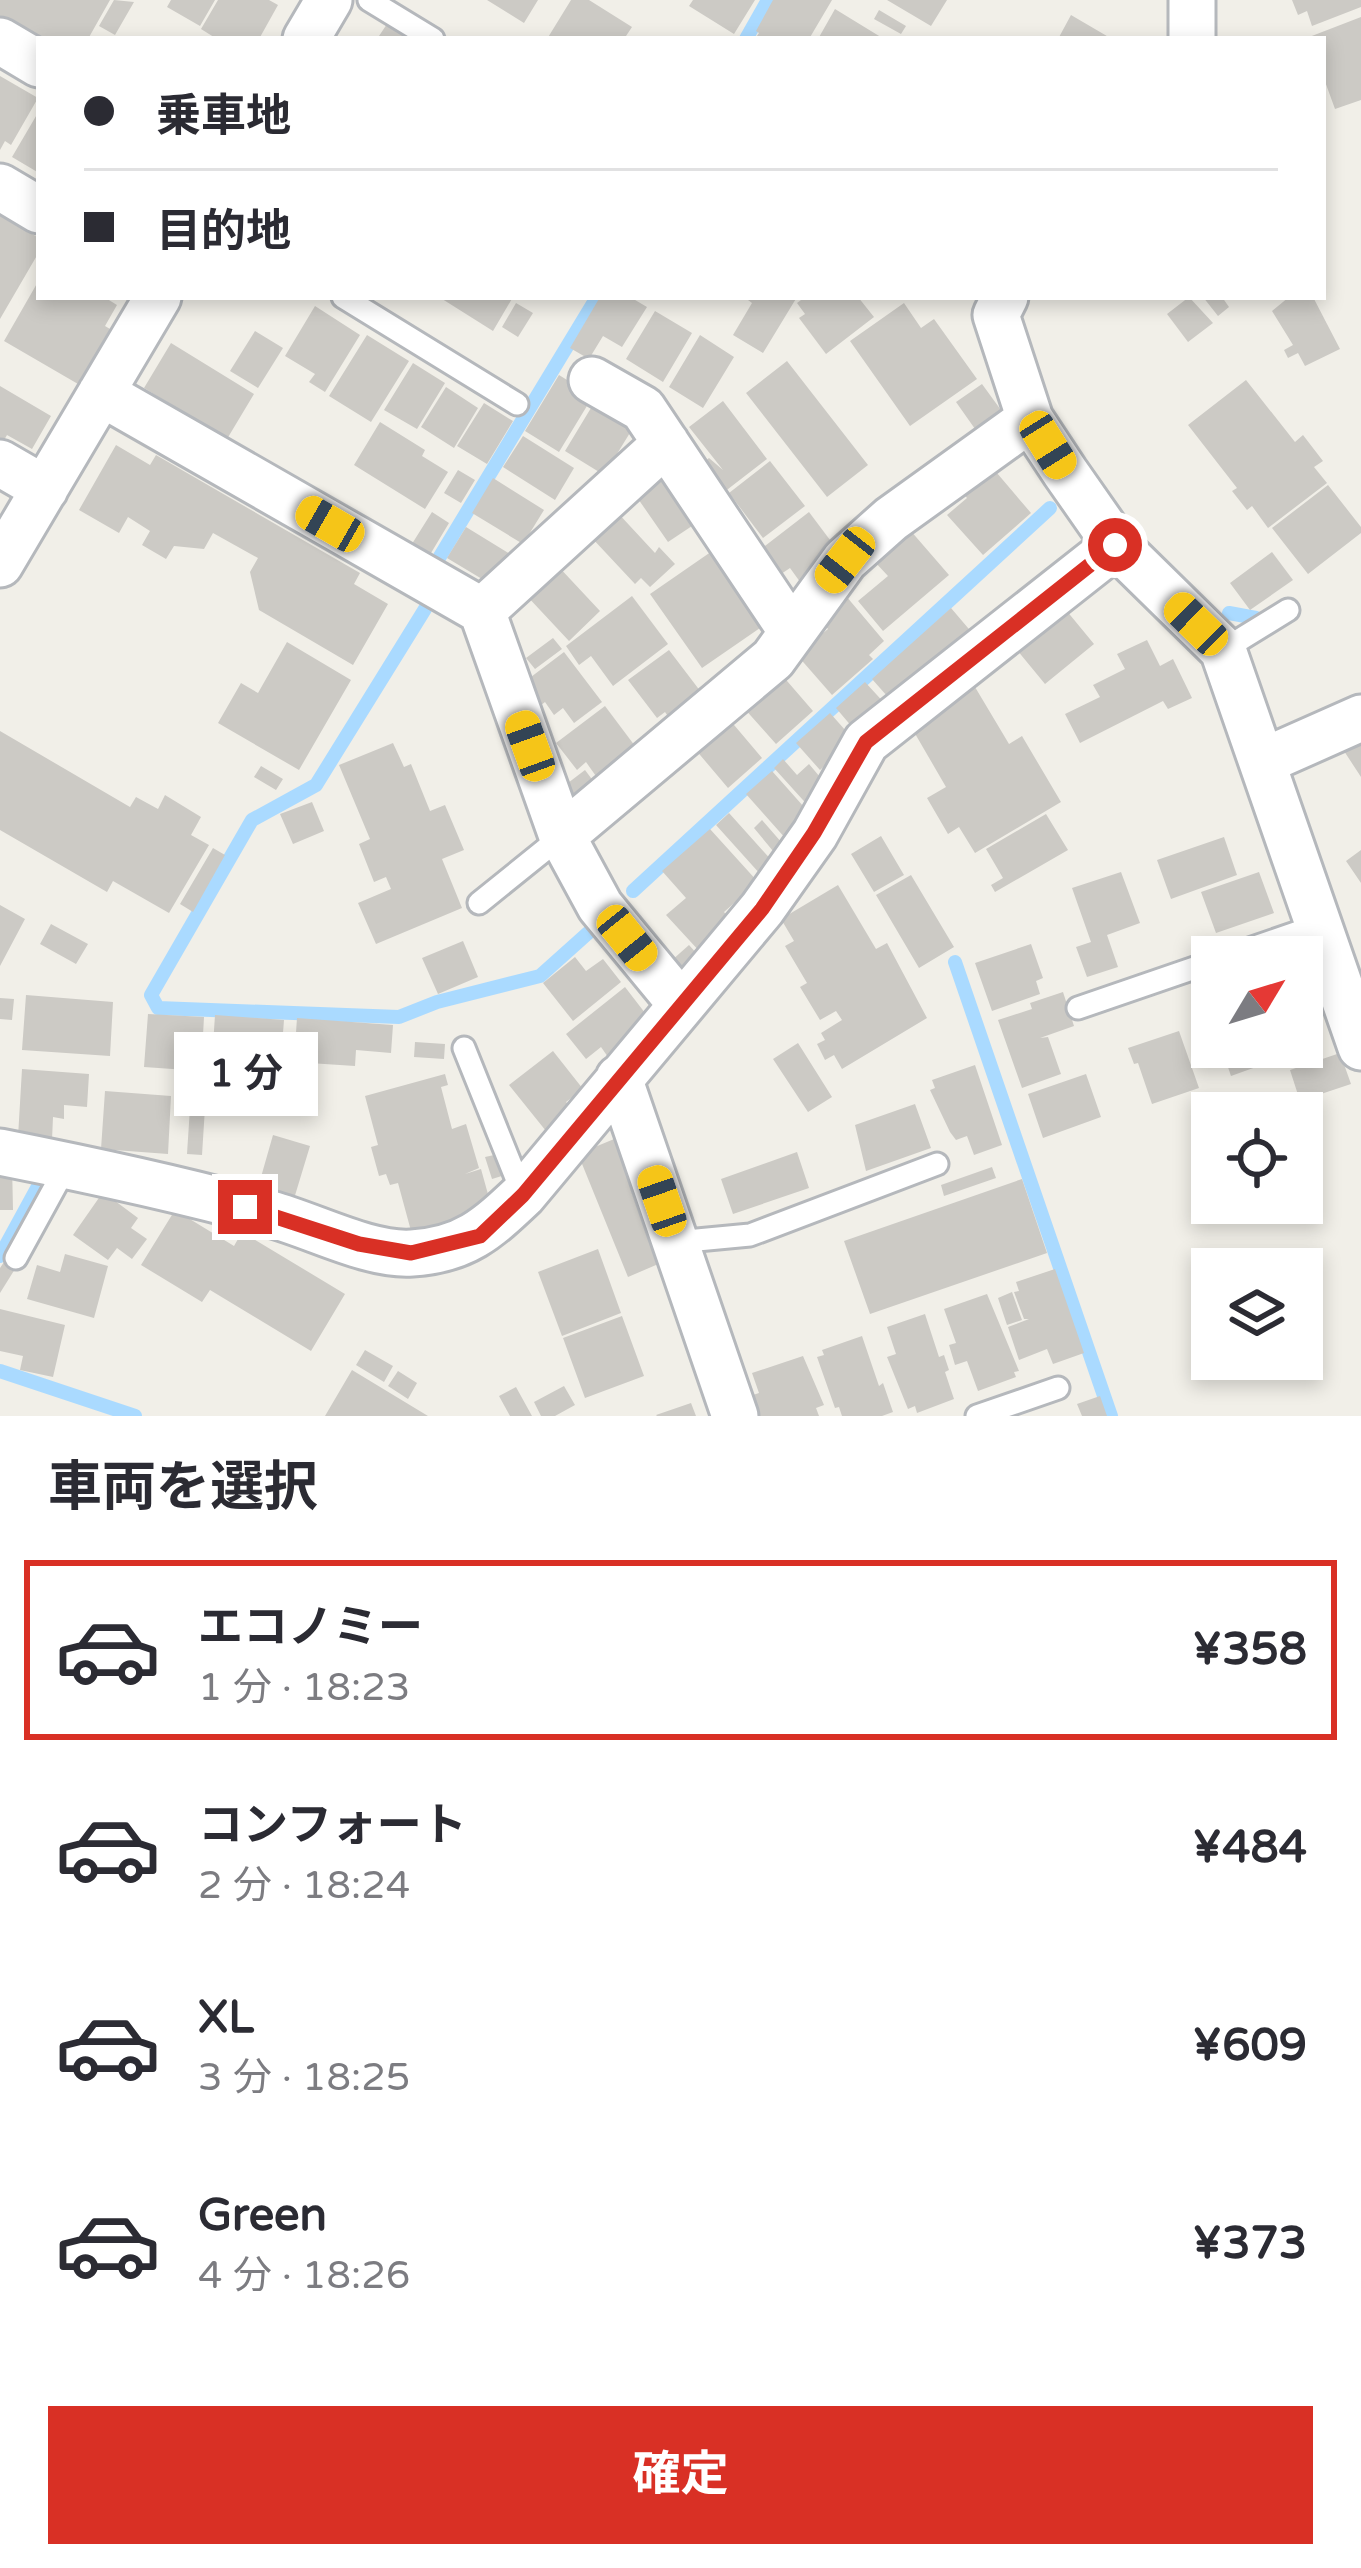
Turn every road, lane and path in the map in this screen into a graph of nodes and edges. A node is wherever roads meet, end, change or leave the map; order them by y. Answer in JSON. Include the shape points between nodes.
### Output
{"nodes":[{"id":1,"x":329,"y":0,"type":"edge"},
{"id":2,"x":369,"y":0,"type":"edge"},
{"id":3,"x":1192,"y":0,"type":"edge"},
{"id":4,"x":308,"y":36,"type":"edge"},
{"id":5,"x":429,"y":36,"type":"edge"},
{"id":6,"x":1192,"y":36,"type":"edge"},
{"id":7,"x":0,"y":41,"type":"edge"},
{"id":8,"x":36,"y":62,"type":"edge"},
{"id":9,"x":0,"y":187,"type":"edge"},
{"id":10,"x":36,"y":209,"type":"edge"},
{"id":11,"x":156,"y":300,"type":"edge"},
{"id":12,"x":348,"y":300,"type":"edge"},
{"id":13,"x":1003,"y":300,"type":"edge"},
{"id":14,"x":592,"y":380,"type":"dead end"},
{"id":15,"x":101,"y":393,"type":"junction"},
{"id":16,"x":517,"y":404,"type":"dead end"},
{"id":17,"x":1030,"y":419,"type":"junction"},
{"id":18,"x":666,"y":443,"type":"junction"},
{"id":19,"x":0,"y":463,"type":"edge"},
{"id":20,"x":45,"y":489,"type":"junction"},
{"id":21,"x":1115,"y":545,"type":"junction"},
{"id":22,"x":0,"y":564,"type":"edge"},
{"id":23,"x":1288,"y":610,"type":"dead end"},
{"id":24,"x":482,"y":611,"type":"junction"},
{"id":25,"x":792,"y":632,"type":"junction"},
{"id":26,"x":1223,"y":650,"type":"junction"},
{"id":27,"x":1361,"y":718,"type":"edge"},
{"id":28,"x":1262,"y":762,"type":"junction"},
{"id":29,"x":562,"y":836,"type":"junction"},
{"id":30,"x":479,"y":903,"type":"dead end"},
{"id":31,"x":1318,"y":926,"type":"junction"},
{"id":32,"x":1288,"y":936,"type":"edge"},
{"id":33,"x":1191,"y":969,"type":"edge"},
{"id":34,"x":680,"y":1004,"type":"junction"},
{"id":35,"x":1078,"y":1008,"type":"dead end"},
{"id":36,"x":1361,"y":1047,"type":"edge"},
{"id":37,"x":464,"y":1048,"type":"dead end"},
{"id":38,"x":619,"y":1078,"type":"junction"},
{"id":39,"x":0,"y":1152,"type":"edge"},
{"id":40,"x":937,"y":1164,"type":"dead end"},
{"id":41,"x":67,"y":1165,"type":"junction"},
{"id":42,"x":523,"y":1195,"type":"junction"},
{"id":43,"x":676,"y":1243,"type":"junction"},
{"id":44,"x":16,"y":1258,"type":"dead end"},
{"id":45,"x":1058,"y":1388,"type":"dead end"},
{"id":46,"x":735,"y":1416,"type":"edge"},
{"id":47,"x":977,"y":1416,"type":"edge"}],
"edges":[{"from":1,"to":4,"type":"street"},
{"from":2,"to":5,"type":"lane"},
{"from":3,"to":6,"type":"street"},
{"from":7,"to":8,"type":"street"},
{"from":9,"to":10,"type":"street"},
{"from":11,"to":15,"type":"street"},
{"from":12,"to":16,"type":"lane"},
{"from":13,"to":17,"type":"street","via":[[996,314]]},
{"from":14,"to":18,"type":"street","via":[[643,409]]},
{"from":15,"to":20,"type":"street"},
{"from":15,"to":24,"type":"street"},
{"from":17,"to":21,"type":"street"},
{"from":17,"to":25,"type":"street","via":[[845,560]]},
{"from":18,"to":24,"type":"street"},
{"from":18,"to":25,"type":"street"},
{"from":19,"to":20,"type":"street"},
{"from":20,"to":22,"type":"street"},
{"from":21,"to":26,"type":"street"},
{"from":21,"to":34,"type":"street","via":[[866,742],[762,909]]},
{"from":23,"to":26,"type":"lane"},
{"from":24,"to":29,"type":"street"},
{"from":25,"to":29,"type":"street","via":[[772,659]]},
{"from":26,"to":28,"type":"street"},
{"from":27,"to":28,"type":"street"},
{"from":28,"to":31,"type":"street"},
{"from":29,"to":30,"type":"lane"},
{"from":29,"to":34,"type":"street","via":[[601,905]]},
{"from":31,"to":32,"type":"lane"},
{"from":31,"to":36,"type":"street"},
{"from":33,"to":35,"type":"lane"},
{"from":34,"to":38,"type":"street"},
{"from":37,"to":42,"type":"lane"},
{"from":38,"to":42,"type":"street"},
{"from":38,"to":43,"type":"street"},
{"from":39,"to":41,"type":"street"},
{"from":40,"to":43,"type":"lane","via":[[750,1235]]},
{"from":41,"to":42,"type":"street","via":[[411,1253],[480,1236]]},
{"from":41,"to":44,"type":"lane"},
{"from":43,"to":46,"type":"street"},
{"from":45,"to":47,"type":"lane"}]}
